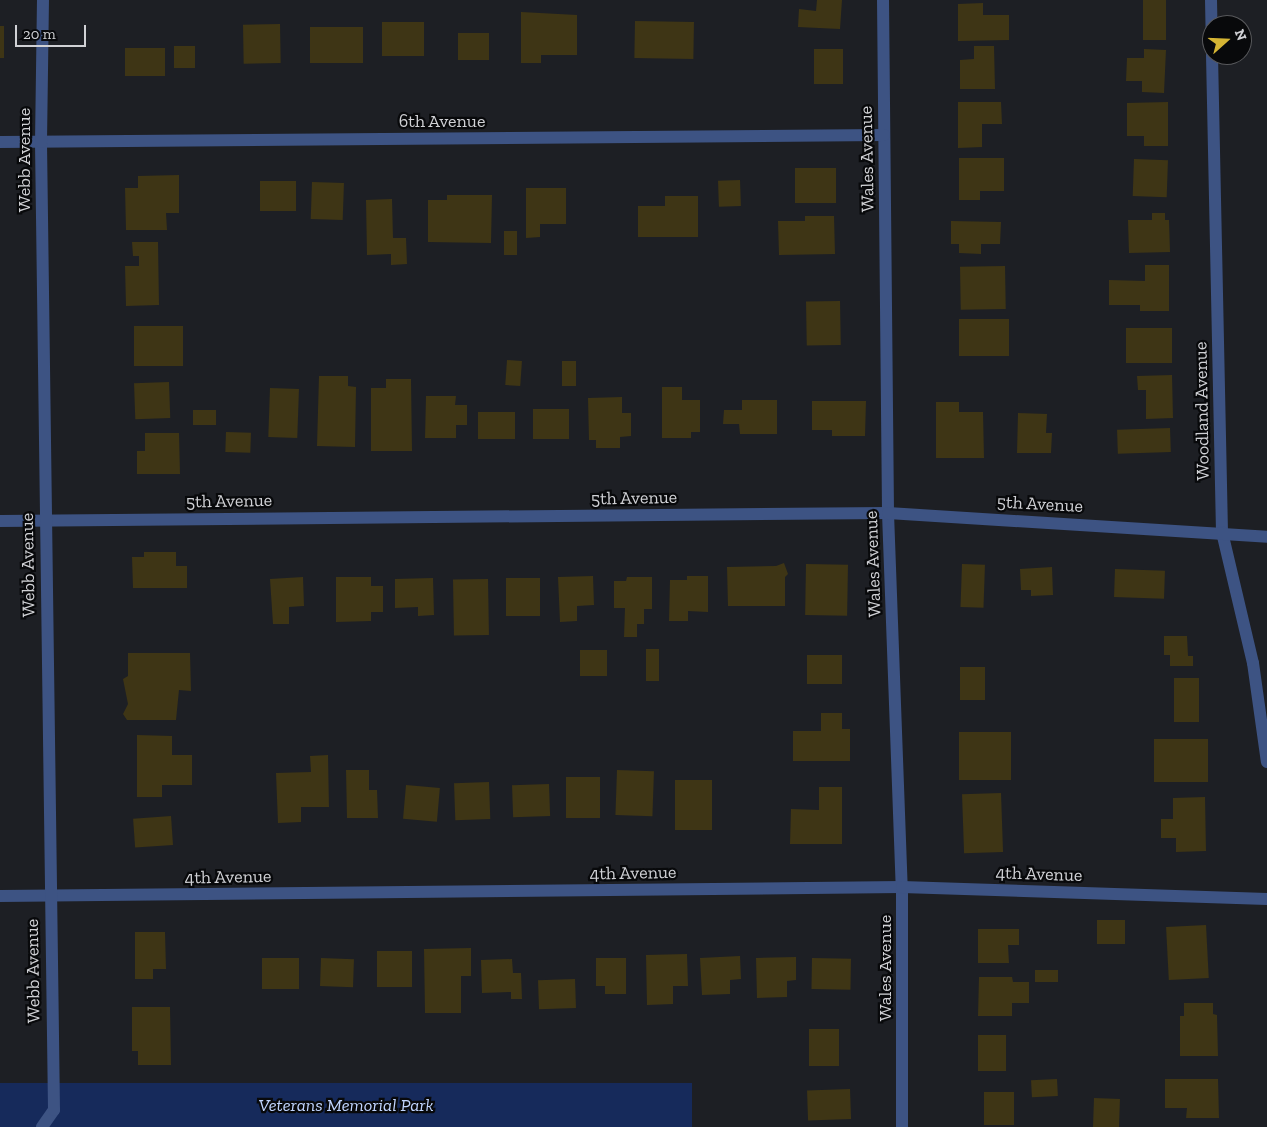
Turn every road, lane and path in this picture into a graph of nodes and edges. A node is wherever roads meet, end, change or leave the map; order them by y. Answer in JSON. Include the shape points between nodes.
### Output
{"nodes":[{"id":1,"x":43,"y":0,"type":"edge"},
{"id":2,"x":883,"y":0,"type":"edge"},
{"id":3,"x":1211,"y":0,"type":"edge"},
{"id":4,"x":1211,"y":15,"type":"edge"},
{"id":5,"x":1212,"y":65,"type":"edge"},
{"id":6,"x":884,"y":135,"type":"junction"},
{"id":7,"x":0,"y":142,"type":"edge"},
{"id":8,"x":41,"y":142,"type":"junction"},
{"id":9,"x":888,"y":513,"type":"junction"},
{"id":10,"x":0,"y":520,"type":"edge"},
{"id":11,"x":45,"y":520,"type":"junction"},
{"id":12,"x":1222,"y":532,"type":"junction"},
{"id":13,"x":1267,"y":537,"type":"edge"},
{"id":14,"x":1267,"y":762,"type":"edge"},
{"id":15,"x":902,"y":887,"type":"junction"},
{"id":16,"x":0,"y":896,"type":"edge"},
{"id":17,"x":49,"y":896,"type":"junction"},
{"id":18,"x":1267,"y":898,"type":"edge"},
{"id":19,"x":42,"y":1127,"type":"edge"},
{"id":20,"x":902,"y":1127,"type":"edge"}],
"edges":[{"from":1,"to":8,"type":"street","name":"Webb Avenue"},
{"from":2,"to":6,"type":"street","name":"Wales Avenue"},
{"from":3,"to":4,"type":"street"},
{"from":5,"to":12,"type":"street","name":"Woodland Avenue"},
{"from":6,"to":8,"type":"street","name":"6th Avenue"},
{"from":6,"to":9,"type":"street","name":"Wales Avenue"},
{"from":7,"to":8,"type":"street","name":"6th Avenue"},
{"from":8,"to":11,"type":"street","name":"Webb Avenue"},
{"from":9,"to":11,"type":"street","name":"5th Avenue"},
{"from":9,"to":12,"type":"street","name":"5th Avenue"},
{"from":9,"to":15,"type":"street","name":"Wales Avenue"},
{"from":10,"to":11,"type":"street","name":"5th Avenue"},
{"from":11,"to":17,"type":"street","name":"Webb Avenue"},
{"from":12,"to":13,"type":"street","name":"5th Avenue"},
{"from":12,"to":14,"type":"street","name":"Woodland Avenue","via":[[1253,663]]},
{"from":15,"to":17,"type":"street","name":"4th Avenue"},
{"from":15,"to":18,"type":"street","name":"4th Avenue"},
{"from":15,"to":20,"type":"street","name":"Wales Avenue"},
{"from":16,"to":17,"type":"street","name":"4th Avenue"},
{"from":17,"to":19,"type":"street","name":"Webb Avenue","via":[[54,1110]]}]}
